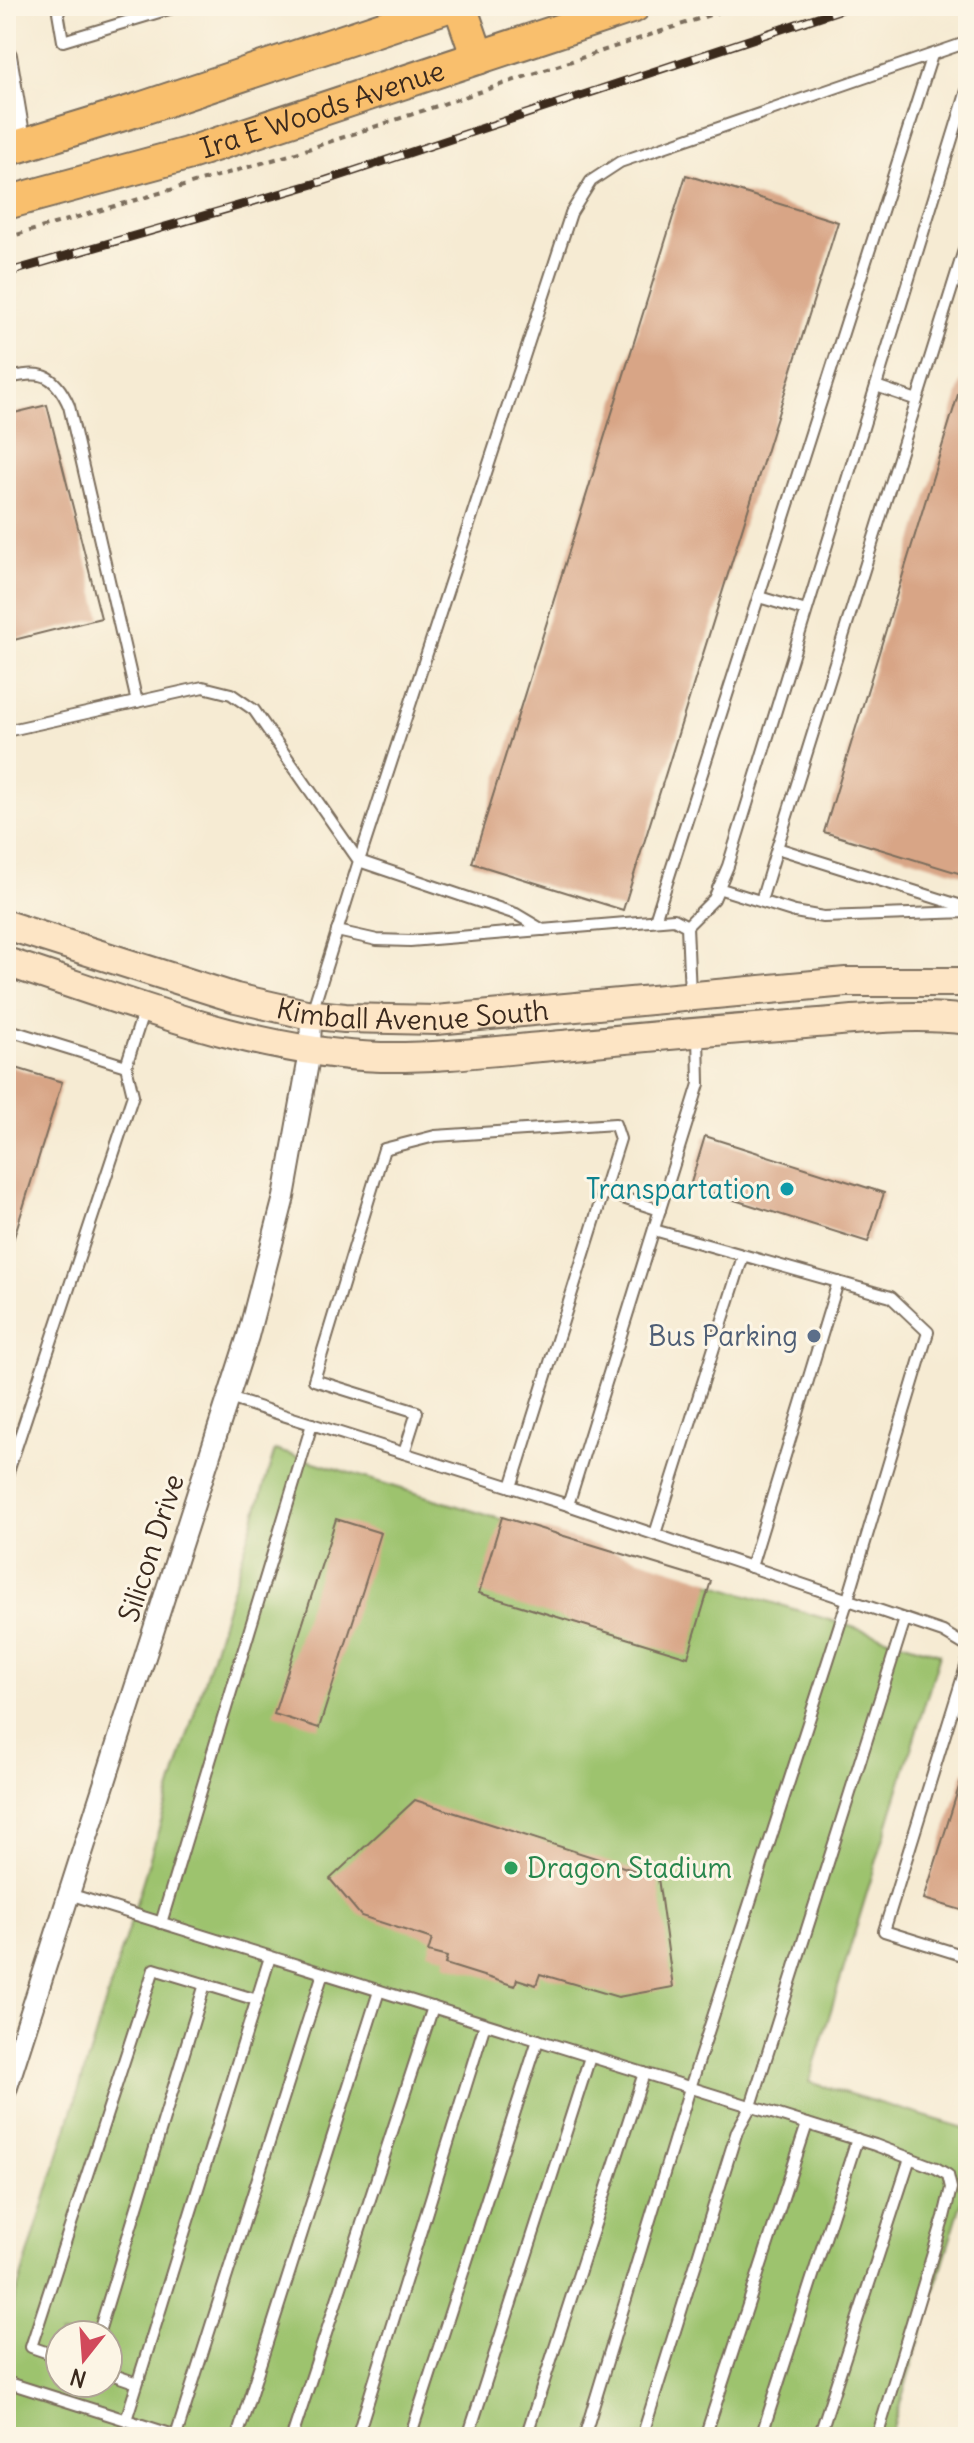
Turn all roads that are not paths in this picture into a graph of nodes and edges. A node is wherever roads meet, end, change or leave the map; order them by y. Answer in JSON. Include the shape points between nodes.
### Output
{"nodes":[{"id":1,"x":57,"y":6,"type":"edge"},
{"id":2,"x":179,"y":6,"type":"edge"},
{"id":3,"x":449,"y":6,"type":"edge"},
{"id":4,"x":634,"y":6,"type":"edge"},
{"id":5,"x":968,"y":42,"type":"edge"},
{"id":6,"x":932,"y":55,"type":"junction"},
{"id":7,"x":478,"y":58,"type":"junction"},
{"id":8,"x":6,"y":59,"type":"edge"},
{"id":9,"x":968,"y":87,"type":"edge"},
{"id":10,"x":13,"y":148,"type":"edge"},
{"id":11,"x":6,"y":203,"type":"edge"},
{"id":12,"x":968,"y":237,"type":"edge"},
{"id":13,"x":6,"y":379,"type":"edge"},
{"id":14,"x":876,"y":386,"type":"junction"},
{"id":15,"x":917,"y":400,"type":"junction"},
{"id":16,"x":759,"y":597,"type":"junction"},
{"id":17,"x":806,"y":611,"type":"junction"},
{"id":18,"x":137,"y":702,"type":"junction"},
{"id":19,"x":6,"y":731,"type":"edge"},
{"id":20,"x":777,"y":848,"type":"junction"},
{"id":21,"x":359,"y":861,"type":"junction"},
{"id":22,"x":718,"y":888,"type":"junction"},
{"id":23,"x":761,"y":901,"type":"junction"},
{"id":24,"x":968,"y":910,"type":"edge"},
{"id":25,"x":655,"y":920,"type":"junction"},
{"id":26,"x":6,"y":925,"type":"edge"},
{"id":27,"x":687,"y":926,"type":"junction"},
{"id":28,"x":543,"y":930,"type":"junction"},
{"id":29,"x":337,"y":931,"type":"junction"},
{"id":30,"x":6,"y":962,"type":"edge"},
{"id":31,"x":968,"y":982,"type":"edge"},
{"id":32,"x":691,"y":996,"type":"junction"},
{"id":33,"x":144,"y":1008,"type":"junction"},
{"id":34,"x":311,"y":1014,"type":"junction"},
{"id":35,"x":968,"y":1020,"type":"edge"},
{"id":36,"x":6,"y":1029,"type":"edge"},
{"id":37,"x":698,"y":1032,"type":"junction"},
{"id":38,"x":310,"y":1052,"type":"junction"},
{"id":39,"x":126,"y":1066,"type":"junction"},
{"id":40,"x":604,"y":1192,"type":"junction"},
{"id":41,"x":660,"y":1210,"type":"junction"},
{"id":42,"x":654,"y":1230,"type":"junction"},
{"id":43,"x":743,"y":1256,"type":"junction"},
{"id":44,"x":838,"y":1282,"type":"junction"},
{"id":45,"x":229,"y":1398,"type":"junction"},
{"id":46,"x":312,"y":1424,"type":"junction"},
{"id":47,"x":404,"y":1453,"type":"junction"},
{"id":48,"x":6,"y":1478,"type":"edge"},
{"id":49,"x":511,"y":1487,"type":"junction"},
{"id":50,"x":568,"y":1505,"type":"junction"},
{"id":51,"x":655,"y":1534,"type":"junction"},
{"id":52,"x":751,"y":1567,"type":"junction"},
{"id":53,"x":848,"y":1599,"type":"junction"},
{"id":54,"x":905,"y":1619,"type":"junction"},
{"id":55,"x":968,"y":1647,"type":"edge"},
{"id":56,"x":968,"y":1660,"type":"edge"},
{"id":57,"x":69,"y":1894,"type":"junction"},
{"id":58,"x":161,"y":1923,"type":"junction"},
{"id":59,"x":270,"y":1957,"type":"junction"},
{"id":60,"x":968,"y":1957,"type":"edge"},
{"id":61,"x":323,"y":1973,"type":"junction"},
{"id":62,"x":205,"y":1984,"type":"junction"},
{"id":63,"x":379,"y":1991,"type":"junction"},
{"id":64,"x":257,"y":2000,"type":"junction"},
{"id":65,"x":433,"y":2007,"type":"junction"},
{"id":66,"x":485,"y":2024,"type":"junction"},
{"id":67,"x":538,"y":2040,"type":"junction"},
{"id":68,"x":590,"y":2057,"type":"junction"},
{"id":69,"x":644,"y":2073,"type":"junction"},
{"id":70,"x":690,"y":2088,"type":"junction"},
{"id":71,"x":6,"y":2090,"type":"edge"},
{"id":72,"x":751,"y":2106,"type":"junction"},
{"id":73,"x":807,"y":2124,"type":"junction"},
{"id":74,"x":857,"y":2139,"type":"junction"},
{"id":75,"x":910,"y":2158,"type":"junction"},
{"id":76,"x":103,"y":2319,"type":"edge"},
{"id":77,"x":44,"y":2351,"type":"edge"},
{"id":78,"x":124,"y":2379,"type":"edge"},
{"id":79,"x":6,"y":2382,"type":"edge"},
{"id":80,"x":137,"y":2383,"type":"junction"},
{"id":81,"x":126,"y":2420,"type":"junction"},
{"id":82,"x":178,"y":2436,"type":"edge"},
{"id":83,"x":237,"y":2437,"type":"edge"},
{"id":84,"x":292,"y":2437,"type":"edge"},
{"id":85,"x":357,"y":2437,"type":"edge"},
{"id":86,"x":410,"y":2437,"type":"edge"},
{"id":87,"x":468,"y":2437,"type":"edge"},
{"id":88,"x":526,"y":2437,"type":"edge"},
{"id":89,"x":584,"y":2437,"type":"edge"},
{"id":90,"x":642,"y":2437,"type":"edge"},
{"id":91,"x":705,"y":2437,"type":"edge"},
{"id":92,"x":761,"y":2437,"type":"edge"},
{"id":93,"x":819,"y":2437,"type":"edge"},
{"id":94,"x":877,"y":2437,"type":"edge"}],
"edges":[{"from":1,"to":2,"type":"lane","via":[[63,41]]},
{"from":3,"to":7,"type":"main road"},
{"from":3,"to":10,"type":"main road","name":"Ira E Woods Avenue"},
{"from":4,"to":7,"type":"main road","name":"Ira E Woods Avenue"},
{"from":5,"to":6,"type":"lane"},
{"from":6,"to":16,"type":"lane"},
{"from":6,"to":21,"type":"lane","via":[[620,162],[591,181],[571,213]]},
{"from":7,"to":11,"type":"main road","name":"Ira E Woods Avenue","via":[[187,154]]},
{"from":8,"to":10,"type":"street"},
{"from":9,"to":14,"type":"lane"},
{"from":12,"to":15,"type":"lane"},
{"from":13,"to":18,"type":"lane","via":[[29,373],[46,376],[60,386],[69,406]]},
{"from":14,"to":15,"type":"lane"},
{"from":14,"to":17,"type":"lane"},
{"from":15,"to":20,"type":"lane"},
{"from":16,"to":17,"type":"lane"},
{"from":16,"to":25,"type":"lane"},
{"from":17,"to":22,"type":"lane"},
{"from":18,"to":19,"type":"lane"},
{"from":18,"to":21,"type":"lane","via":[[203,687],[231,694],[254,710]]},
{"from":20,"to":23,"type":"lane"},
{"from":20,"to":24,"type":"lane"},
{"from":21,"to":28,"type":"lane","via":[[516,914]]},
{"from":21,"to":29,"type":"lane"},
{"from":22,"to":23,"type":"lane"},
{"from":22,"to":27,"type":"lane"},
{"from":23,"to":24,"type":"lane","via":[[823,917]]},
{"from":25,"to":27,"type":"lane","via":[[674,919]]},
{"from":25,"to":28,"type":"lane"},
{"from":26,"to":34,"type":"main road","name":"Kimball Avenue South","via":[[236,998]]},
{"from":27,"to":32,"type":"lane"},
{"from":28,"to":29,"type":"lane","via":[[410,941]]},
{"from":29,"to":34,"type":"lane"},
{"from":30,"to":33,"type":"main road","name":"Kimball Avenue South"},
{"from":31,"to":32,"type":"main road","name":"Kimball Avenue South","via":[[832,983]]},
{"from":32,"to":34,"type":"main road","name":"Kimball Avenue South","via":[[436,1020]]},
{"from":32,"to":37,"type":"main road"},
{"from":33,"to":38,"type":"main road","name":"Kimball Avenue South"},
{"from":33,"to":39,"type":"lane"},
{"from":34,"to":38,"type":"street","name":"Silicon Drive"},
{"from":35,"to":37,"type":"main road","name":"Kimball Avenue South","via":[[943,1017]]},
{"from":36,"to":39,"type":"lane"},
{"from":37,"to":38,"type":"main road","name":"Kimball Avenue South","via":[[438,1056]]},
{"from":37,"to":41,"type":"lane","via":[[699,1084]]},
{"from":38,"to":45,"type":"street","name":"Silicon Drive","via":[[269,1263]]},
{"from":39,"to":48,"type":"lane","via":[[133,1095]]},
{"from":40,"to":41,"type":"lane"},
{"from":40,"to":47,"type":"lane","via":[[620,1139],[615,1124],[435,1136],[384,1149],[314,1380],[417,1412]]},
{"from":40,"to":49,"type":"lane"},
{"from":41,"to":42,"type":"lane"},
{"from":42,"to":43,"type":"lane"},
{"from":42,"to":50,"type":"lane"},
{"from":43,"to":44,"type":"lane"},
{"from":43,"to":51,"type":"lane"},
{"from":44,"to":52,"type":"lane"},
{"from":44,"to":53,"type":"lane","via":[[891,1297],[928,1332]]},
{"from":45,"to":46,"type":"lane"},
{"from":45,"to":57,"type":"street","name":"Silicon Drive"},
{"from":46,"to":47,"type":"lane"},
{"from":46,"to":58,"type":"lane"},
{"from":47,"to":49,"type":"lane"},
{"from":49,"to":50,"type":"lane"},
{"from":50,"to":51,"type":"lane"},
{"from":51,"to":52,"type":"lane"},
{"from":52,"to":53,"type":"lane"},
{"from":53,"to":54,"type":"lane"},
{"from":53,"to":70,"type":"lane"},
{"from":54,"to":55,"type":"lane"},
{"from":54,"to":72,"type":"lane"},
{"from":56,"to":60,"type":"lane","via":[[884,1931]]},
{"from":57,"to":58,"type":"lane"},
{"from":57,"to":71,"type":"street","name":"Silicon Drive"},
{"from":58,"to":59,"type":"lane"},
{"from":59,"to":61,"type":"lane"},
{"from":59,"to":64,"type":"lane"},
{"from":61,"to":63,"type":"lane"},
{"from":61,"to":82,"type":"lane"},
{"from":62,"to":64,"type":"lane"},
{"from":62,"to":76,"type":"lane"},
{"from":62,"to":77,"type":"lane","via":[[154,1969],[31,2347]]},
{"from":63,"to":65,"type":"lane"},
{"from":63,"to":83,"type":"lane"},
{"from":64,"to":80,"type":"lane"},
{"from":65,"to":66,"type":"lane"},
{"from":65,"to":84,"type":"lane"},
{"from":66,"to":67,"type":"lane"},
{"from":66,"to":85,"type":"lane"},
{"from":67,"to":68,"type":"lane"},
{"from":67,"to":86,"type":"lane"},
{"from":68,"to":69,"type":"lane"},
{"from":68,"to":87,"type":"lane"},
{"from":69,"to":70,"type":"lane"},
{"from":69,"to":88,"type":"lane"},
{"from":70,"to":72,"type":"lane"},
{"from":70,"to":89,"type":"lane"},
{"from":72,"to":73,"type":"lane"},
{"from":72,"to":90,"type":"lane","via":[[737,2131]]},
{"from":73,"to":74,"type":"lane"},
{"from":73,"to":91,"type":"lane"},
{"from":74,"to":75,"type":"lane"},
{"from":74,"to":92,"type":"lane"},
{"from":75,"to":93,"type":"lane"},
{"from":75,"to":94,"type":"lane","via":[[948,2175],[951,2188]]},
{"from":78,"to":80,"type":"lane"},
{"from":79,"to":81,"type":"lane"},
{"from":80,"to":81,"type":"lane"},
{"from":81,"to":82,"type":"lane"}]}
